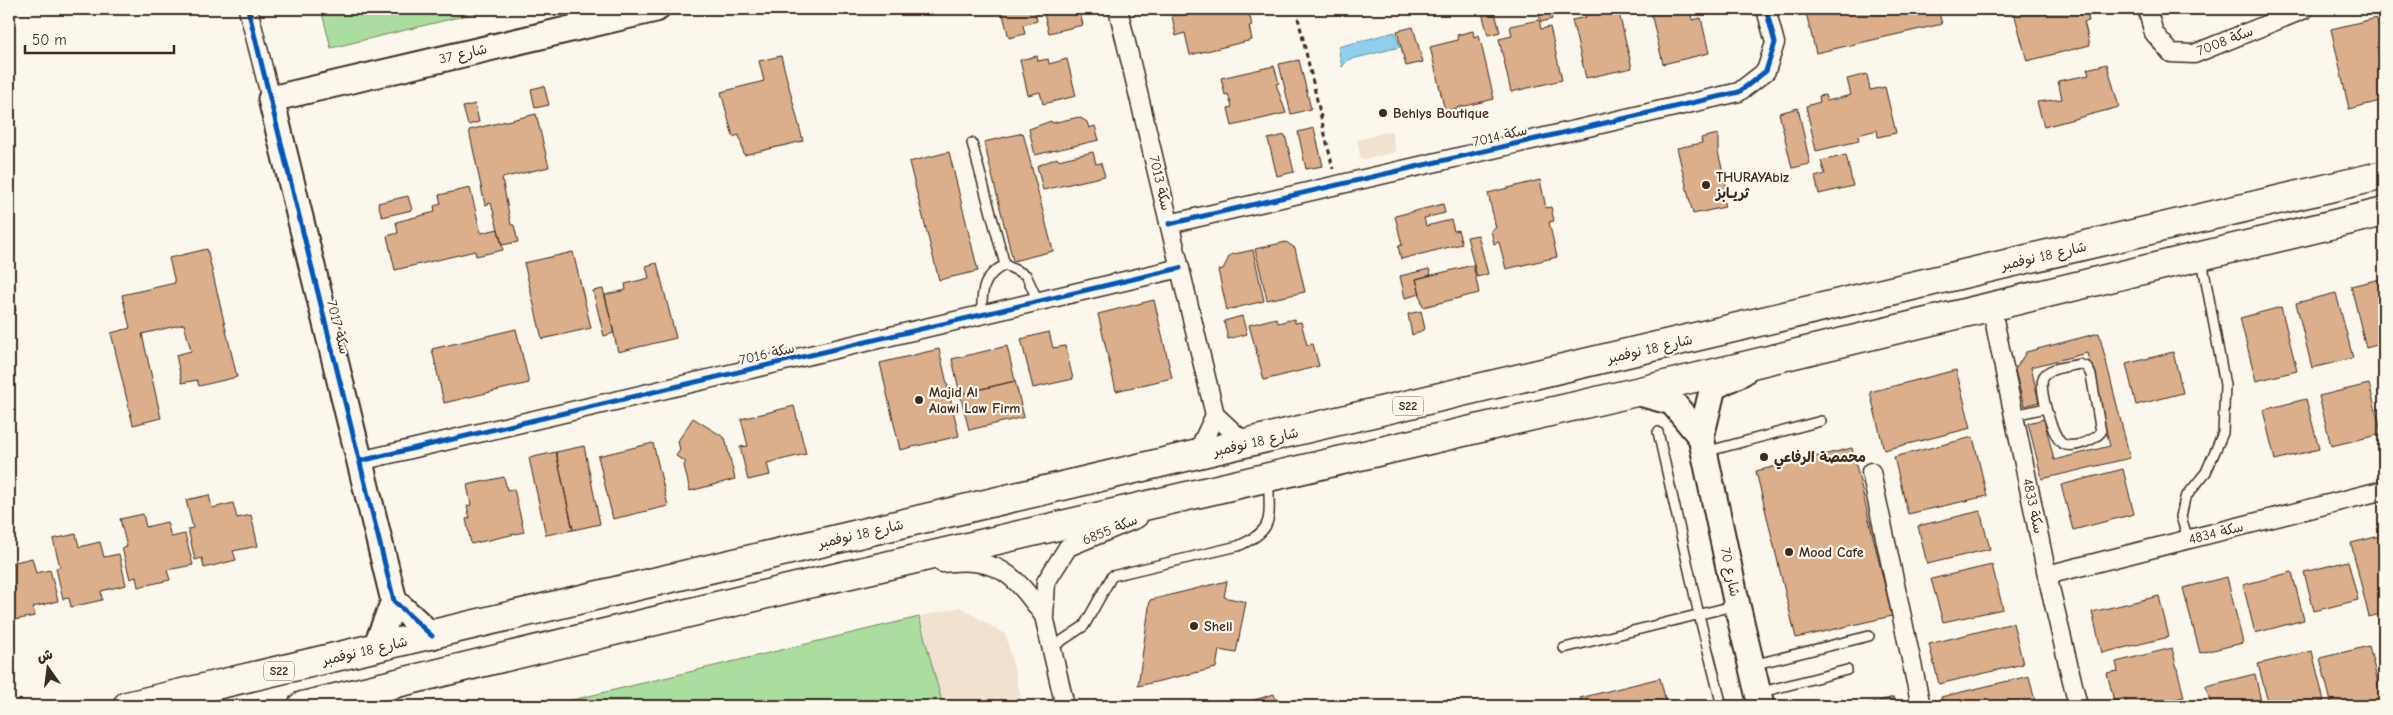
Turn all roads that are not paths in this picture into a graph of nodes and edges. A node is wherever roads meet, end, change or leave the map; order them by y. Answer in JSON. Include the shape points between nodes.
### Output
{"nodes":[{"id":1,"x":248,"y":9,"type":"edge"},
{"id":2,"x":656,"y":9,"type":"edge"},
{"id":3,"x":1118,"y":9,"type":"edge"},
{"id":4,"x":1766,"y":9,"type":"edge"},
{"id":5,"x":2147,"y":9,"type":"edge"},
{"id":6,"x":2305,"y":9,"type":"edge"},
{"id":7,"x":271,"y":99,"type":"junction"},
{"id":8,"x":972,"y":143,"type":"dead end"},
{"id":9,"x":2384,"y":175,"type":"edge"},
{"id":10,"x":2384,"y":212,"type":"edge"},
{"id":11,"x":1169,"y":224,"type":"junction"},
{"id":12,"x":2201,"y":256,"type":"junction"},
{"id":13,"x":1005,"y":265,"type":"junction"},
{"id":14,"x":1180,"y":268,"type":"junction"},
{"id":15,"x":1038,"y":302,"type":"junction"},
{"id":16,"x":1991,"y":305,"type":"junction"},
{"id":17,"x":982,"y":315,"type":"junction"},
{"id":18,"x":1772,"y":358,"type":"junction"},
{"id":19,"x":1636,"y":392,"type":"junction"},
{"id":20,"x":2046,"y":408,"type":"junction"},
{"id":21,"x":1215,"y":415,"type":"junction"},
{"id":22,"x":2014,"y":415,"type":"junction"},
{"id":23,"x":1821,"y":421,"type":"dead end"},
{"id":24,"x":1658,"y":432,"type":"dead end"},
{"id":25,"x":1246,"y":444,"type":"junction"},
{"id":26,"x":1703,"y":444,"type":"junction"},
{"id":27,"x":1196,"y":456,"type":"junction"},
{"id":28,"x":360,"y":461,"type":"junction"},
{"id":29,"x":1871,"y":472,"type":"dead end"},
{"id":30,"x":1269,"y":478,"type":"junction"},
{"id":31,"x":2384,"y":490,"type":"edge"},
{"id":32,"x":1196,"y":494,"type":"junction"},
{"id":33,"x":2188,"y":539,"type":"junction"},
{"id":34,"x":2047,"y":574,"type":"junction"},
{"id":35,"x":826,"y":580,"type":"junction"},
{"id":36,"x":394,"y":601,"type":"junction"},
{"id":37,"x":1737,"y":605,"type":"junction"},
{"id":38,"x":1699,"y":615,"type":"junction"},
{"id":39,"x":1044,"y":616,"type":"junction"},
{"id":40,"x":432,"y":636,"type":"junction"},
{"id":41,"x":1869,"y":636,"type":"dead end"},
{"id":42,"x":1052,"y":648,"type":"junction"},
{"id":43,"x":1564,"y":648,"type":"dead end"},
{"id":44,"x":375,"y":649,"type":"junction"},
{"id":45,"x":1751,"y":665,"type":"junction"},
{"id":46,"x":1847,"y":670,"type":"dead end"},
{"id":47,"x":1760,"y":699,"type":"edge"},
{"id":48,"x":126,"y":706,"type":"edge"},
{"id":49,"x":302,"y":706,"type":"edge"},
{"id":50,"x":1065,"y":706,"type":"edge"},
{"id":51,"x":1722,"y":706,"type":"edge"},
{"id":52,"x":1921,"y":706,"type":"edge"},
{"id":53,"x":2078,"y":706,"type":"edge"}],
"edges":[{"from":1,"to":7,"type":"street","name":"سكة 7017"},
{"from":2,"to":7,"type":"street","name":"شارع 37"},
{"from":3,"to":11,"type":"street","name":"سكة 7013"},
{"from":4,"to":11,"type":"street","name":"سكة 7014","via":[[1775,43],[1766,71],[1739,92]]},
{"from":5,"to":6,"type":"street","name":"سكة 7008","via":[[2154,33],[2171,53],[2194,54]]},
{"from":7,"to":28,"type":"street","name":"سكة 7017"},
{"from":8,"to":13,"type":"lane"},
{"from":9,"to":25,"type":"main road","name":"شارع 18 نوفمبر","number":"S22"},
{"from":10,"to":12,"type":"main road"},
{"from":11,"to":14,"type":"street","name":"سكة 7013"},
{"from":12,"to":16,"type":"main road"},
{"from":12,"to":33,"type":"lane","via":[[2226,384],[2223,433],[2206,472],[2185,498],[2181,517]]},
{"from":13,"to":15,"type":"lane","via":[[1026,275]]},
{"from":13,"to":17,"type":"lane","via":[[986,279],[981,296]]},
{"from":14,"to":15,"type":"street","name":"سكة 7016"},
{"from":14,"to":21,"type":"street","name":"سكة 7013"},
{"from":15,"to":17,"type":"street","name":"سكة 7016"},
{"from":16,"to":18,"type":"main road"},
{"from":16,"to":22,"type":"street","name":"سكة 4833"},
{"from":17,"to":28,"type":"street","name":"سكة 7016"},
{"from":18,"to":19,"type":"main road"},
{"from":18,"to":26,"type":"street","name":"شارع 70","via":[[1712,387]]},
{"from":19,"to":26,"type":"street","name":"شارع 70","via":[[1672,402]]},
{"from":19,"to":30,"type":"main road"},
{"from":20,"to":20,"type":"lane","via":[[2043,376],[2049,371],[2080,364],[2087,367],[2101,432],[2094,440],[2063,444],[2056,437]]},
{"from":20,"to":22,"type":"lane"},
{"from":21,"to":25,"type":"street"},
{"from":21,"to":27,"type":"street"},
{"from":22,"to":34,"type":"street","name":"سكة 4833"},
{"from":23,"to":26,"type":"lane"},
{"from":24,"to":38,"type":"lane"},
{"from":25,"to":27,"type":"main road","name":"شارع 18 نوفمبر","number":"S22"},
{"from":26,"to":37,"type":"street","name":"شارع 70"},
{"from":27,"to":40,"type":"main road","name":"شارع 18 نوفمبر","number":"S22"},
{"from":28,"to":36,"type":"street","name":"سكة 7017"},
{"from":29,"to":52,"type":"street"},
{"from":30,"to":32,"type":"main road"},
{"from":30,"to":42,"type":"lane","via":[[1268,524],[1257,538],[1238,546],[1112,576],[1084,626]]},
{"from":31,"to":33,"type":"street","name":"سكة 4834"},
{"from":32,"to":35,"type":"main road"},
{"from":32,"to":39,"type":"street","name":"سكة 6855","via":[[1068,547],[1046,582]]},
{"from":33,"to":34,"type":"street","name":"سكة 4834"},
{"from":34,"to":53,"type":"street","name":"سكة 4833"},
{"from":35,"to":39,"type":"street","via":[[956,561],[998,566],[1024,588]]},
{"from":35,"to":49,"type":"main road"},
{"from":36,"to":40,"type":"street"},
{"from":36,"to":44,"type":"street"},
{"from":37,"to":38,"type":"lane"},
{"from":37,"to":45,"type":"street","name":"شارع 70"},
{"from":38,"to":43,"type":"lane"},
{"from":38,"to":51,"type":"lane"},
{"from":39,"to":42,"type":"street","name":"سكة 6855"},
{"from":40,"to":44,"type":"main road","name":"شارع 18 نوفمبر","number":"S22"},
{"from":41,"to":45,"type":"lane"},
{"from":42,"to":50,"type":"street","name":"سكة 6855"},
{"from":44,"to":48,"type":"main road","name":"شارع 18 نوفمبر","number":"S22"},
{"from":45,"to":47,"type":"street","name":"شارع 70"},
{"from":46,"to":47,"type":"lane"}]}
